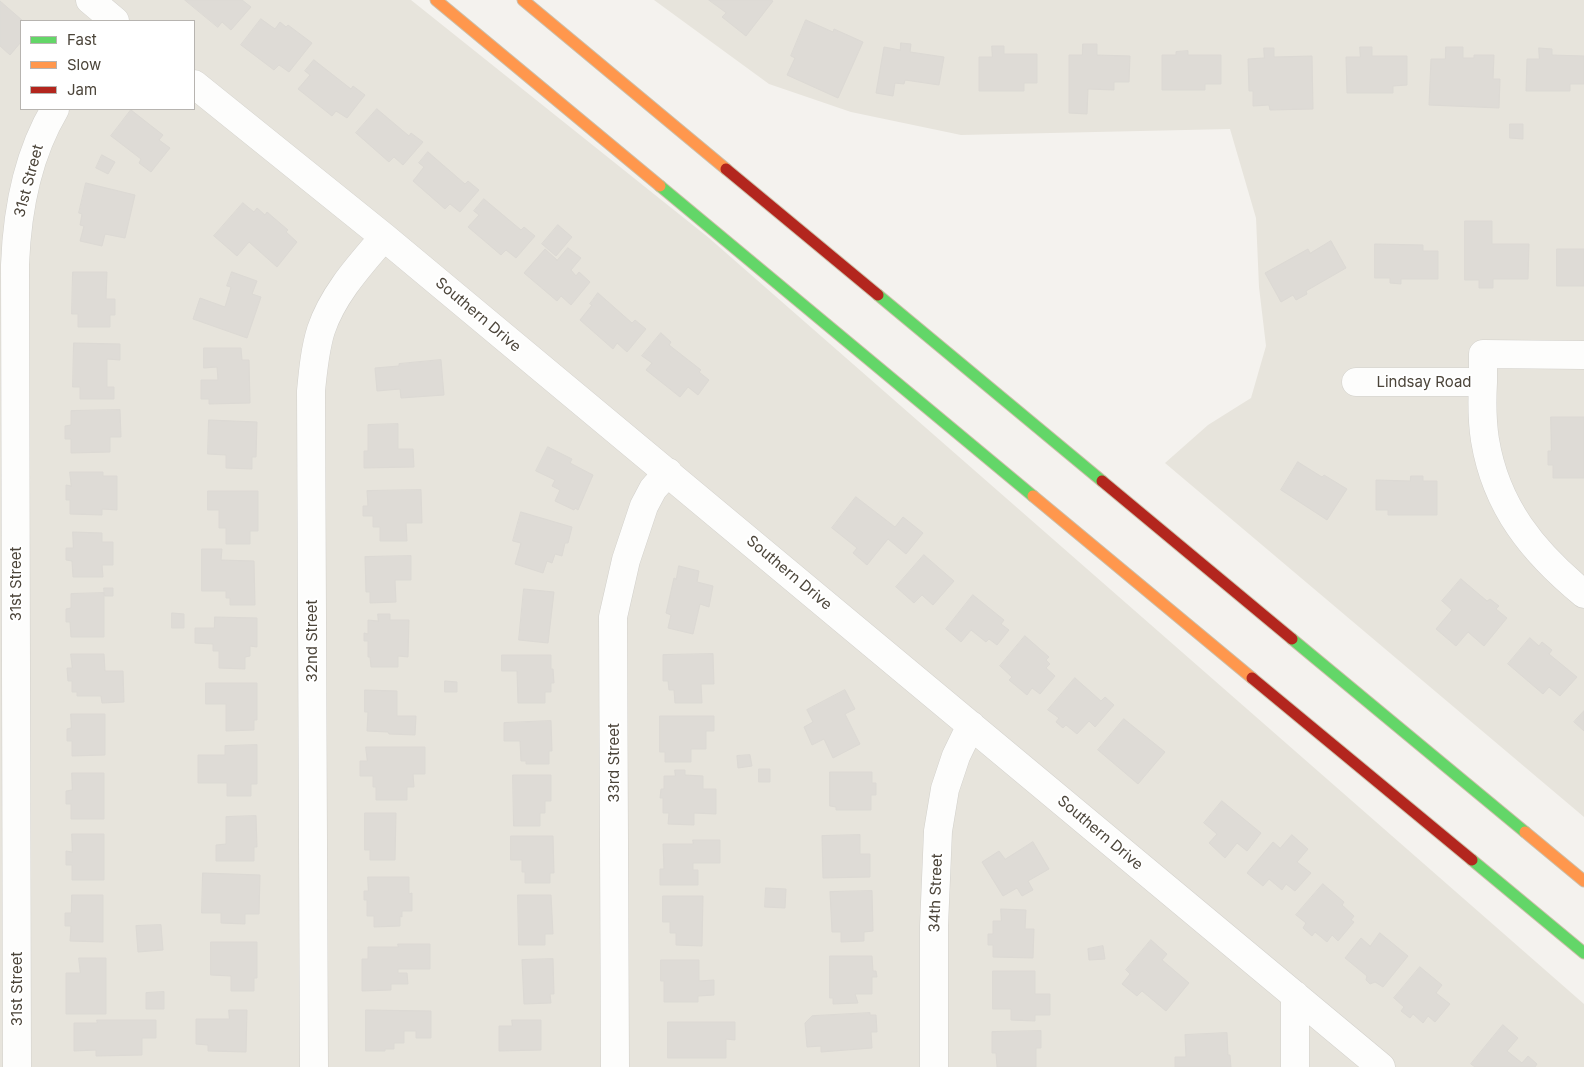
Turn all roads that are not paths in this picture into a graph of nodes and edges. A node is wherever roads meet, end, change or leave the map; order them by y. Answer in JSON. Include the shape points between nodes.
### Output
{"nodes":[{"id":1,"x":90,"y":0,"type":"edge"},
{"id":2,"x":436,"y":0,"type":"edge"},
{"id":3,"x":523,"y":0,"type":"edge"},
{"id":4,"x":114,"y":20,"type":"edge"},
{"id":5,"x":195,"y":85,"type":"edge"},
{"id":6,"x":55,"y":110,"type":"edge"},
{"id":7,"x":384,"y":237,"type":"junction"},
{"id":8,"x":1584,"y":354,"type":"edge"},
{"id":9,"x":1356,"y":382,"type":"dead end"},
{"id":10,"x":1483,"y":382,"type":"junction"},
{"id":11,"x":668,"y":472,"type":"junction"},
{"id":12,"x":1584,"y":594,"type":"edge"},
{"id":13,"x":971,"y":726,"type":"junction"},
{"id":14,"x":1584,"y":881,"type":"edge"},
{"id":15,"x":1584,"y":953,"type":"edge"},
{"id":16,"x":1295,"y":995,"type":"junction"},
{"id":17,"x":17,"y":1067,"type":"edge"},
{"id":18,"x":314,"y":1067,"type":"edge"},
{"id":19,"x":615,"y":1067,"type":"edge"},
{"id":20,"x":934,"y":1067,"type":"edge"},
{"id":21,"x":1295,"y":1067,"type":"edge"},
{"id":22,"x":1381,"y":1067,"type":"edge"}],
"edges":[{"from":1,"to":4,"type":"street"},
{"from":2,"to":15,"type":"highway"},
{"from":3,"to":14,"type":"highway"},
{"from":5,"to":7,"type":"street","name":"Southern Drive"},
{"from":6,"to":17,"type":"street","name":"31st Street","via":[[33,155],[16,227]]},
{"from":7,"to":11,"type":"street","name":"Southern Drive"},
{"from":7,"to":18,"type":"street","name":"32nd Street","via":[[352,274],[335,300],[322,328],[314,358],[311,390]]},
{"from":8,"to":10,"type":"street","name":"Lindsay Road","via":[[1483,354]]},
{"from":9,"to":10,"type":"street","name":"Lindsay Road"},
{"from":10,"to":12,"type":"street","via":[[1485,439],[1492,469],[1505,501],[1519,527],[1539,553]]},
{"from":11,"to":13,"type":"street","name":"Southern Drive"},
{"from":11,"to":19,"type":"street","name":"33rd Street","via":[[644,506],[626,560],[613,617]]},
{"from":13,"to":16,"type":"street","name":"Southern Drive"},
{"from":13,"to":20,"type":"street","name":"34th Street","via":[[953,764],[938,831]]},
{"from":16,"to":21,"type":"street"},
{"from":16,"to":22,"type":"street","name":"Southern Drive"}]}
